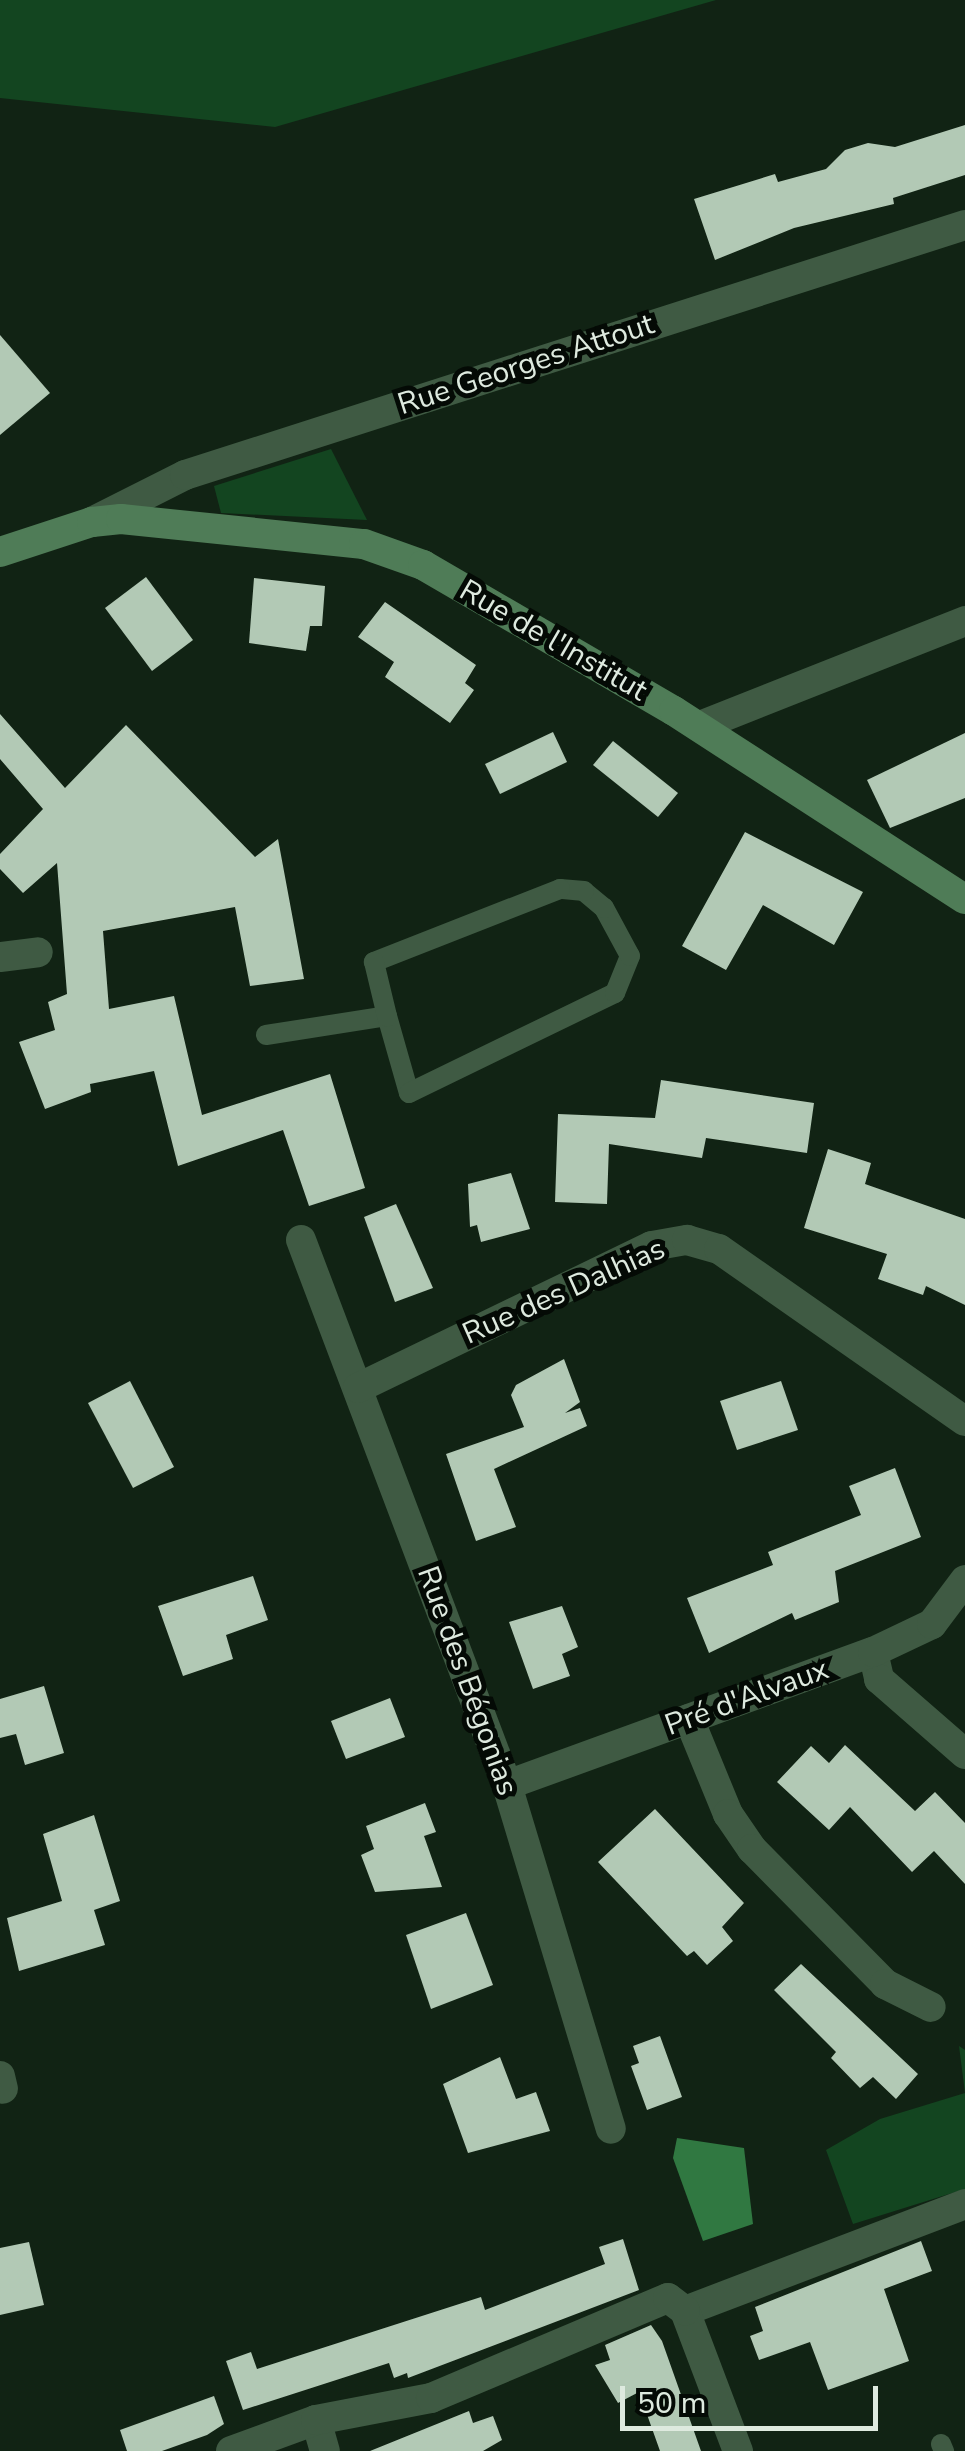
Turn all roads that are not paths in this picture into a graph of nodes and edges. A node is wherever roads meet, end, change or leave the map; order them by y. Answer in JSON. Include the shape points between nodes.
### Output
{"nodes":[{"id":1,"x":965,"y":224,"type":"edge"},
{"id":2,"x":92,"y":522,"type":"junction"},
{"id":3,"x":0,"y":552,"type":"edge"},
{"id":4,"x":965,"y":621,"type":"edge"},
{"id":5,"x":700,"y":726,"type":"junction"},
{"id":6,"x":965,"y":898,"type":"edge"},
{"id":7,"x":38,"y":952,"type":"dead end"},
{"id":8,"x":0,"y":957,"type":"edge"},
{"id":9,"x":388,"y":1016,"type":"junction"},
{"id":10,"x":266,"y":1035,"type":"dead end"},
{"id":11,"x":302,"y":1240,"type":"dead end"},
{"id":12,"x":358,"y":1388,"type":"junction"},
{"id":13,"x":965,"y":1422,"type":"edge"},
{"id":14,"x":965,"y":1580,"type":"edge"},
{"id":15,"x":873,"y":1652,"type":"junction"},
{"id":16,"x":688,"y":1719,"type":"junction"},
{"id":17,"x":965,"y":1754,"type":"edge"},
{"id":18,"x":508,"y":1785,"type":"junction"},
{"id":19,"x":931,"y":2007,"type":"dead end"},
{"id":20,"x":612,"y":2128,"type":"dead end"},
{"id":21,"x":965,"y":2204,"type":"edge"},
{"id":22,"x":684,"y":2311,"type":"junction"},
{"id":23,"x":316,"y":2420,"type":"junction"},
{"id":24,"x":231,"y":2451,"type":"edge"},
{"id":25,"x":325,"y":2451,"type":"edge"},
{"id":26,"x":738,"y":2451,"type":"edge"}],
"edges":[{"from":1,"to":2,"type":"street","name":"Rue Georges Attout","via":[[185,474]]},
{"from":2,"to":3,"type":"street","name":"Rue de l'Institut"},
{"from":2,"to":5,"type":"street","name":"Rue de l'Institut","via":[[198,524],[364,544],[423,565]]},
{"from":4,"to":5,"type":"street"},
{"from":5,"to":6,"type":"street","name":"Rue de l'Institut"},
{"from":7,"to":8,"type":"street"},
{"from":9,"to":9,"type":"lane","via":[[408,1093],[615,993],[630,956],[604,908],[584,890],[560,889],[374,962]]},
{"from":9,"to":10,"type":"lane"},
{"from":11,"to":12,"type":"street","name":"Rue des Bégonias"},
{"from":12,"to":13,"type":"street","name":"Rue des Dalhias","via":[[652,1246],[687,1240],[719,1249]]},
{"from":12,"to":18,"type":"street","name":"Rue des Bégonias"},
{"from":14,"to":15,"type":"street","name":"Pré d'Alvaux","via":[[932,1624]]},
{"from":15,"to":16,"type":"street","name":"Pré d'Alvaux"},
{"from":15,"to":17,"type":"street","via":[[879,1679]]},
{"from":16,"to":18,"type":"street","name":"Pré d'Alvaux"},
{"from":16,"to":19,"type":"street","via":[[728,1814],[752,1849],[885,1984]]},
{"from":18,"to":20,"type":"street","name":"Rue des Bégonias"},
{"from":21,"to":22,"type":"street"},
{"from":22,"to":23,"type":"street","via":[[668,2298],[430,2398]]},
{"from":22,"to":26,"type":"street"},
{"from":23,"to":24,"type":"street"},
{"from":23,"to":25,"type":"street"}]}
